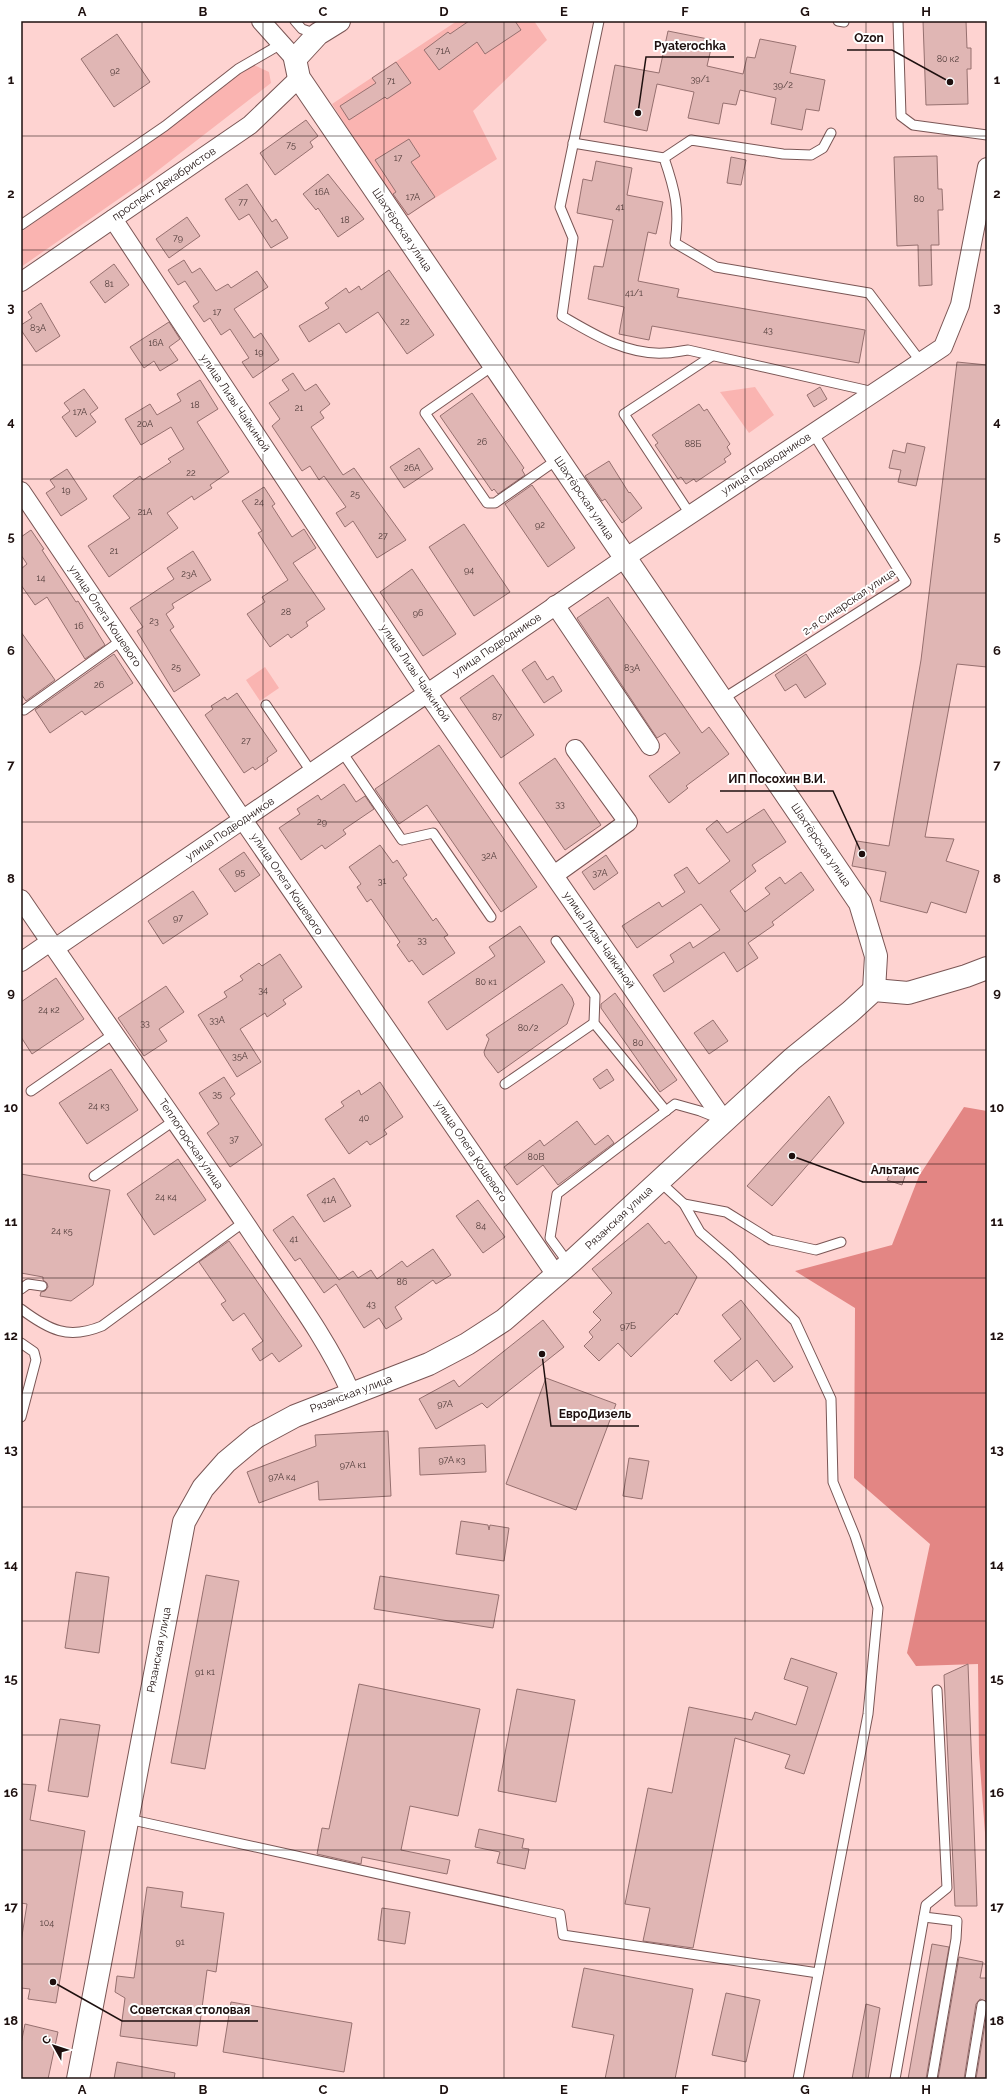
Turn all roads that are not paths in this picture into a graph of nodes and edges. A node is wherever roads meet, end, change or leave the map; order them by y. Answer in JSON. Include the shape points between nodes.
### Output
{"nodes":[{"id":1,"x":261,"y":21,"type":"edge"},
{"id":2,"x":295,"y":21,"type":"edge"},
{"id":3,"x":339,"y":21,"type":"edge"},
{"id":4,"x":599,"y":21,"type":"edge"},
{"id":5,"x":898,"y":21,"type":"edge"},
{"id":6,"x":318,"y":34,"type":"junction"},
{"id":7,"x":292,"y":60,"type":"junction"},
{"id":8,"x":831,"y":133,"type":"dead end"},
{"id":9,"x":987,"y":135,"type":"edge"},
{"id":10,"x":573,"y":144,"type":"junction"},
{"id":11,"x":664,"y":158,"type":"junction"},
{"id":12,"x":987,"y":167,"type":"edge"},
{"id":13,"x":113,"y":219,"type":"junction"},
{"id":14,"x":21,"y":225,"type":"edge"},
{"id":15,"x":21,"y":282,"type":"edge"},
{"id":16,"x":712,"y":356,"type":"junction"},
{"id":17,"x":921,"y":362,"type":"junction"},
{"id":18,"x":494,"y":365,"type":"junction"},
{"id":19,"x":875,"y":393,"type":"junction"},
{"id":20,"x":813,"y":433,"type":"junction"},
{"id":21,"x":558,"y":459,"type":"junction"},
{"id":22,"x":21,"y":491,"type":"edge"},
{"id":23,"x":690,"y":514,"type":"junction"},
{"id":24,"x":625,"y":558,"type":"junction"},
{"id":25,"x":554,"y":605,"type":"junction"},
{"id":26,"x":122,"y":640,"type":"junction"},
{"id":27,"x":427,"y":693,"type":"junction"},
{"id":28,"x":721,"y":700,"type":"junction"},
{"id":29,"x":266,"y":705,"type":"dead end"},
{"id":30,"x":24,"y":710,"type":"dead end"},
{"id":31,"x":650,"y":746,"type":"dead end"},
{"id":32,"x":575,"y":749,"type":"dead end"},
{"id":33,"x":342,"y":752,"type":"junction"},
{"id":34,"x":312,"y":773,"type":"junction"},
{"id":35,"x":244,"y":820,"type":"junction"},
{"id":36,"x":554,"y":875,"type":"junction"},
{"id":37,"x":21,"y":899,"type":"edge"},
{"id":38,"x":491,"y":917,"type":"dead end"},
{"id":39,"x":556,"y":941,"type":"dead end"},
{"id":40,"x":52,"y":945,"type":"junction"},
{"id":41,"x":21,"y":962,"type":"edge"},
{"id":42,"x":987,"y":968,"type":"edge"},
{"id":43,"x":874,"y":990,"type":"junction"},
{"id":44,"x":594,"y":1023,"type":"junction"},
{"id":45,"x":115,"y":1033,"type":"junction"},
{"id":46,"x":505,"y":1084,"type":"dead end"},
{"id":47,"x":31,"y":1091,"type":"dead end"},
{"id":48,"x":666,"y":1111,"type":"junction"},
{"id":49,"x":175,"y":1120,"type":"junction"},
{"id":50,"x":725,"y":1122,"type":"junction"},
{"id":51,"x":94,"y":1176,"type":"dead end"},
{"id":52,"x":659,"y":1181,"type":"junction"},
{"id":53,"x":684,"y":1204,"type":"junction"},
{"id":54,"x":244,"y":1222,"type":"junction"},
{"id":55,"x":841,"y":1242,"type":"dead end"},
{"id":56,"x":563,"y":1270,"type":"junction"},
{"id":57,"x":42,"y":1286,"type":"dead end"},
{"id":58,"x":21,"y":1289,"type":"edge"},
{"id":59,"x":21,"y":1309,"type":"edge"},
{"id":60,"x":21,"y":1343,"type":"edge"},
{"id":61,"x":352,"y":1393,"type":"junction"},
{"id":62,"x":21,"y":1416,"type":"edge"},
{"id":63,"x":937,"y":1690,"type":"dead end"},
{"id":64,"x":128,"y":1819,"type":"junction"},
{"id":65,"x":924,"y":1917,"type":"junction"},
{"id":66,"x":818,"y":1973,"type":"junction"},
{"id":67,"x":982,"y":2005,"type":"dead end"},
{"id":68,"x":78,"y":2079,"type":"edge"},
{"id":69,"x":798,"y":2079,"type":"edge"},
{"id":70,"x":895,"y":2079,"type":"edge"},
{"id":71,"x":932,"y":2079,"type":"edge"},
{"id":72,"x":970,"y":2079,"type":"edge"}],
"edges":[{"from":1,"to":7,"type":"street","name":"Шахтёрская улица"},
{"from":2,"to":6,"type":"lane","via":[[302,29]]},
{"from":3,"to":6,"type":"main road","name":"проспект Декабристов"},
{"from":4,"to":10,"type":"lane"},
{"from":5,"to":9,"type":"lane","via":[[901,116],[913,125]]},
{"from":6,"to":7,"type":"main road","name":"проспект Декабристов"},
{"from":7,"to":13,"type":"street","name":"проспект Декабристов","via":[[250,125]]},
{"from":7,"to":14,"type":"lane","via":[[238,69],[164,126]]},
{"from":7,"to":18,"type":"main road","name":"Шахтёрская улица"},
{"from":8,"to":11,"type":"lane","via":[[823,148],[811,155],[783,154],[691,140]]},
{"from":10,"to":11,"type":"lane"},
{"from":10,"to":16,"type":"lane","via":[[560,207],[573,238],[562,316],[623,348],[663,354],[688,350]]},
{"from":11,"to":17,"type":"lane","via":[[675,189],[678,222],[675,243],[716,267],[870,293]]},
{"from":12,"to":17,"type":"street","name":"улица Подводников","via":[[960,305],[943,347]]},
{"from":13,"to":15,"type":"street","name":"проспект Декабристов"},
{"from":13,"to":27,"type":"street","name":"улица Лизы Чайкиной"},
{"from":16,"to":19,"type":"lane"},
{"from":16,"to":23,"type":"lane","via":[[624,414]]},
{"from":17,"to":19,"type":"street","name":"улица Подводников"},
{"from":18,"to":21,"type":"main road","name":"Шахтёрская улица"},
{"from":18,"to":21,"type":"lane","via":[[425,413],[487,503],[495,503]]},
{"from":19,"to":20,"type":"street","name":"улица Подводников"},
{"from":20,"to":23,"type":"street","name":"улица Подводников"},
{"from":20,"to":28,"type":"lane","name":"2-я Синарская улица","via":[[906,582]]},
{"from":21,"to":24,"type":"main road","name":"Шахтёрская улица"},
{"from":22,"to":26,"type":"street","name":"улица Олега Кошевого"},
{"from":23,"to":24,"type":"street","name":"улица Подводников"},
{"from":24,"to":25,"type":"street","name":"улица Подводников"},
{"from":24,"to":28,"type":"main road","name":"Шахтёрская улица"},
{"from":25,"to":27,"type":"street","name":"улица Подводников"},
{"from":25,"to":31,"type":"street"},
{"from":26,"to":30,"type":"lane"},
{"from":26,"to":35,"type":"street","name":"улица Олега Кошевого"},
{"from":27,"to":33,"type":"street","name":"улица Подводников"},
{"from":27,"to":36,"type":"street","name":"улица Лизы Чайкиной"},
{"from":28,"to":43,"type":"main road","name":"Шахтёрская улица","via":[[860,903],[876,956]]},
{"from":29,"to":34,"type":"lane"},
{"from":32,"to":36,"type":"street","via":[[628,822]]},
{"from":33,"to":34,"type":"street","name":"улица Подводников"},
{"from":33,"to":38,"type":"lane","via":[[402,840],[433,833]]},
{"from":34,"to":35,"type":"street","name":"улица Подводников"},
{"from":35,"to":40,"type":"street","name":"улица Подводников"},
{"from":35,"to":56,"type":"street","name":"улица Олега Кошевого"},
{"from":36,"to":50,"type":"street","name":"улица Лизы Чайкиной"},
{"from":37,"to":40,"type":"street","name":"Теплогорская улица"},
{"from":39,"to":44,"type":"lane","via":[[595,996]]},
{"from":40,"to":41,"type":"street","name":"улица Подводников"},
{"from":40,"to":45,"type":"street","name":"Теплогорская улица"},
{"from":42,"to":43,"type":"main road","via":[[908,993]]},
{"from":43,"to":50,"type":"main road","name":"Рязанская улица","via":[[792,1059]]},
{"from":44,"to":46,"type":"lane"},
{"from":44,"to":48,"type":"lane"},
{"from":45,"to":47,"type":"lane"},
{"from":45,"to":49,"type":"street","name":"Теплогорская улица"},
{"from":48,"to":50,"type":"lane","via":[[674,1104],[700,1111]]},
{"from":48,"to":56,"type":"lane","via":[[557,1194],[550,1238]]},
{"from":49,"to":51,"type":"lane"},
{"from":49,"to":54,"type":"street","name":"Теплогорская улица"},
{"from":50,"to":52,"type":"main road","name":"Рязанская улица"},
{"from":52,"to":53,"type":"lane"},
{"from":52,"to":56,"type":"main road","name":"Рязанская улица"},
{"from":53,"to":55,"type":"lane","via":[[726,1212],[771,1240],[816,1250]]},
{"from":53,"to":66,"type":"lane","via":[[700,1232],[730,1257],[795,1321],[830,1399],[833,1482],[855,1536],[878,1608],[868,1714]]},
{"from":54,"to":59,"type":"lane","via":[[102,1326],[87,1332],[63,1333]]},
{"from":54,"to":61,"type":"street","name":"Теплогорская улица","via":[[338,1363]]},
{"from":56,"to":61,"type":"main road","name":"Рязанская улица","via":[[504,1320],[467,1344],[429,1364]]},
{"from":57,"to":58,"type":"lane","via":[[28,1284]]},
{"from":60,"to":62,"type":"lane","via":[[34,1352],[36,1360]]},
{"from":61,"to":64,"type":"main road","name":"Рязанская улица","via":[[295,1416],[256,1437],[226,1462],[203,1488],[184,1522]]},
{"from":63,"to":65,"type":"lane","via":[[947,1888],[926,1905]]},
{"from":64,"to":66,"type":"lane","via":[[560,1914],[562,1936]]},
{"from":64,"to":68,"type":"main road","name":"Рязанская улица"},
{"from":65,"to":70,"type":"lane"},
{"from":65,"to":71,"type":"lane","via":[[957,1921]]},
{"from":66,"to":69,"type":"lane"},
{"from":67,"to":72,"type":"lane"}]}
